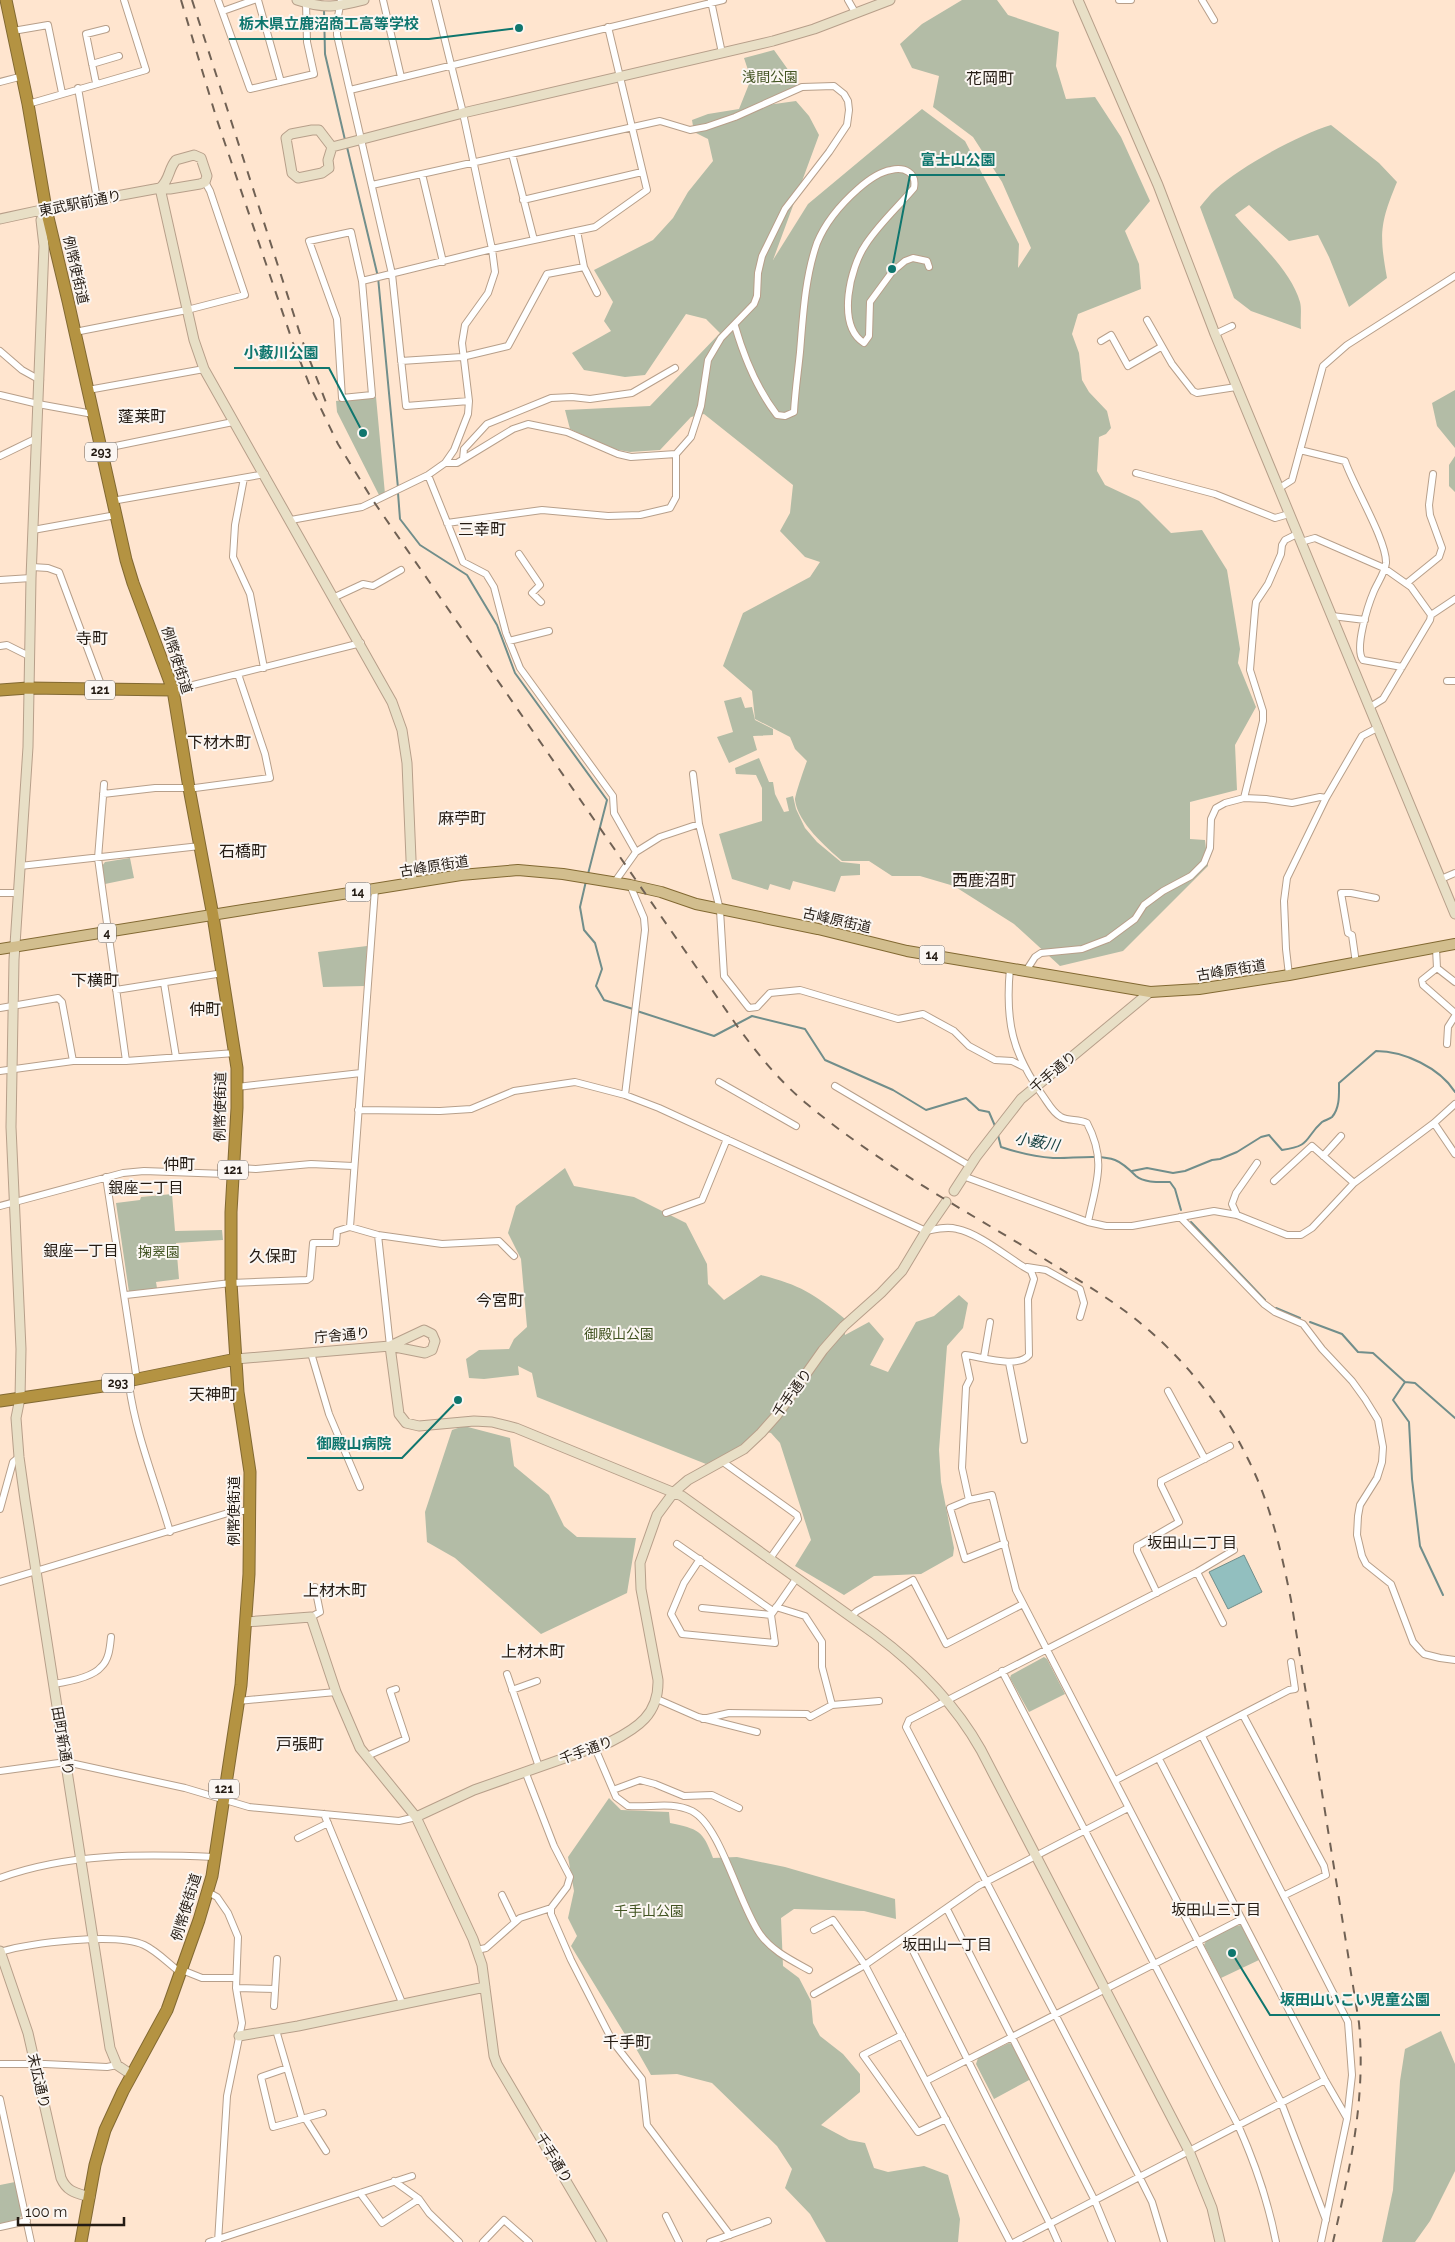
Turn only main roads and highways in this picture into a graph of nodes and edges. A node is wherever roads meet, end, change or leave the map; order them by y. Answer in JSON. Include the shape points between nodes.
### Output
{"nodes":[{"id":1,"x":6,"y":0,"type":"edge"},
{"id":2,"x":0,"y":690,"type":"edge"},
{"id":3,"x":173,"y":690,"type":"junction"},
{"id":4,"x":213,"y":916,"type":"junction"},
{"id":5,"x":1455,"y":944,"type":"edge"},
{"id":6,"x":0,"y":949,"type":"edge"},
{"id":7,"x":236,"y":1359,"type":"junction"},
{"id":8,"x":0,"y":1401,"type":"edge"},
{"id":9,"x":81,"y":2242,"type":"edge"}],
"edges":[{"from":1,"to":3,"type":"highway","name":"例幣使街道","number":"293","via":[[46,209],[112,501],[133,583]]},
{"from":2,"to":3,"type":"highway","number":"121"},
{"from":3,"to":4,"type":"highway","name":"例幣使街道","number":"121"},
{"from":4,"to":5,"type":"main road","name":"古峰原街道","number":"14","via":[[480,872],[518,870],[630,885],[720,910],[907,951],[1150,992],[1184,991],[1289,975]]},
{"from":4,"to":6,"type":"main road","number":"4"},
{"from":4,"to":7,"type":"highway","name":"例幣使街道","number":"121","via":[[235,1053],[237,1086],[231,1283]]},
{"from":7,"to":8,"type":"highway","name":"庁舎通り","number":"293"},
{"from":7,"to":9,"type":"highway","name":"例幣使街道","number":"121","via":[[249,1460],[246,1622],[238,1701],[214,1858],[208,1892],[167,2010],[109,2119],[101,2142]]}]}
